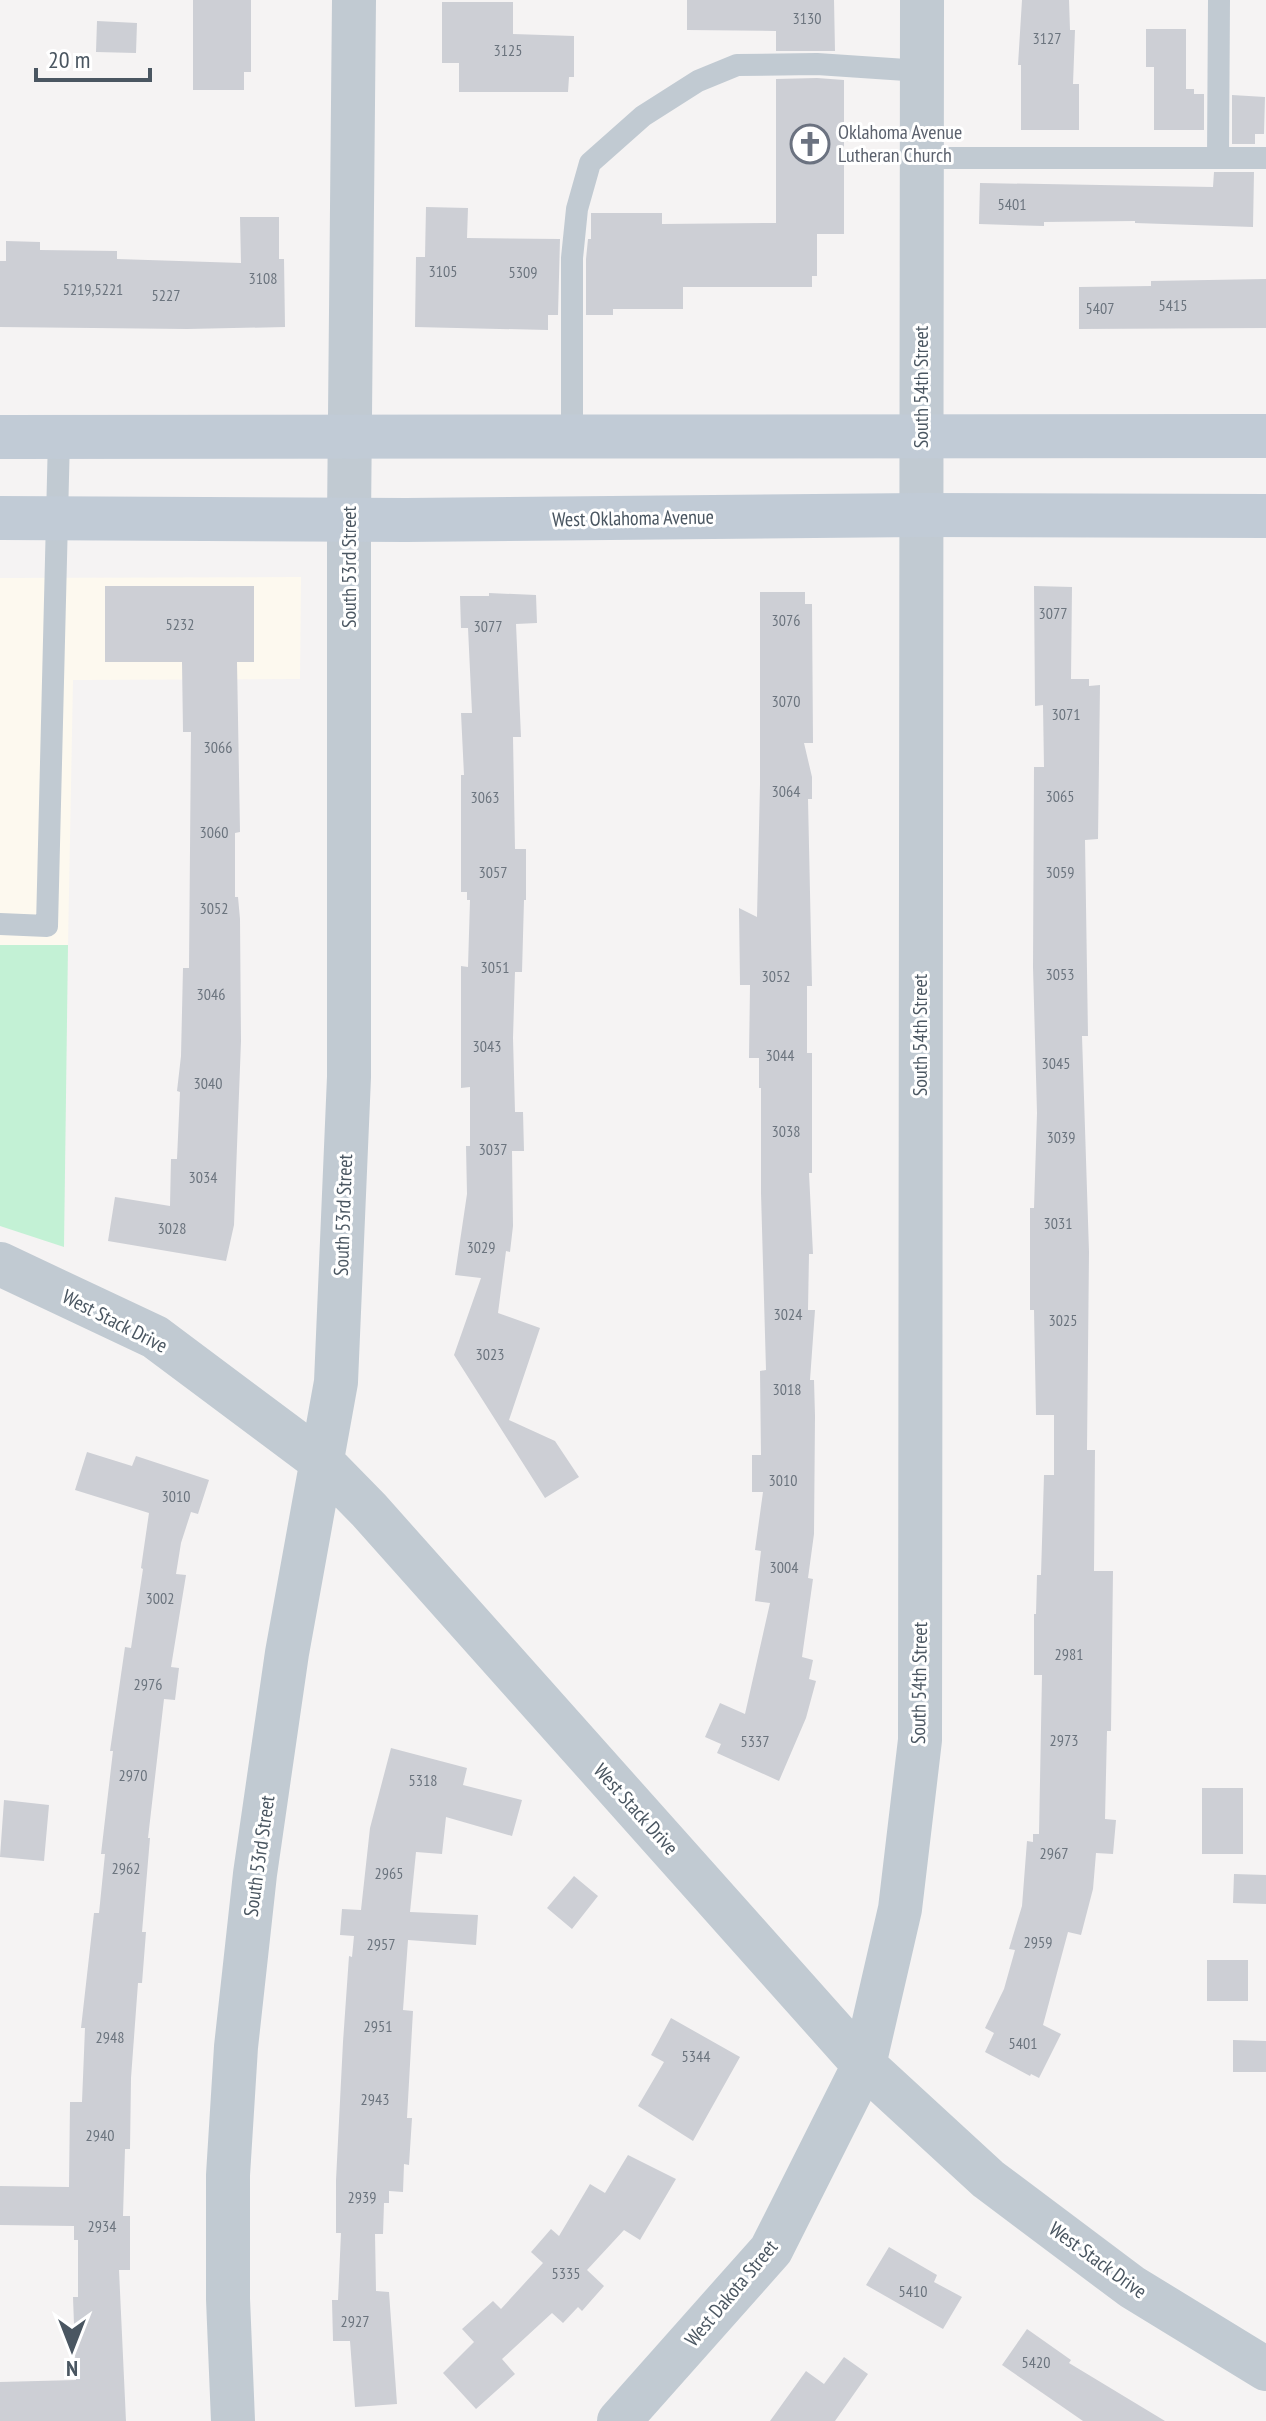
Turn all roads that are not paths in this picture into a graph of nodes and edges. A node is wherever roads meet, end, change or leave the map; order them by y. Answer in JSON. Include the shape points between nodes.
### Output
{"nodes":[{"id":1,"x":354,"y":0,"type":"edge"},
{"id":2,"x":922,"y":0,"type":"edge"},
{"id":3,"x":1219,"y":0,"type":"edge"},
{"id":4,"x":921,"y":71,"type":"junction"},
{"id":5,"x":921,"y":158,"type":"junction"},
{"id":6,"x":1218,"y":158,"type":"junction"},
{"id":7,"x":1266,"y":158,"type":"edge"},
{"id":8,"x":921,"y":435,"type":"junction"},
{"id":9,"x":1266,"y":436,"type":"edge"},
{"id":10,"x":0,"y":437,"type":"edge"},
{"id":11,"x":59,"y":437,"type":"junction"},
{"id":12,"x":572,"y":437,"type":"junction"},
{"id":13,"x":350,"y":438,"type":"junction"},
{"id":14,"x":920,"y":515,"type":"junction"},
{"id":15,"x":1266,"y":516,"type":"edge"},
{"id":16,"x":0,"y":518,"type":"edge"},
{"id":17,"x":59,"y":518,"type":"junction"},
{"id":18,"x":349,"y":520,"type":"junction"},
{"id":19,"x":0,"y":924,"type":"edge"},
{"id":20,"x":0,"y":1264,"type":"edge"},
{"id":21,"x":321,"y":1461,"type":"junction"},
{"id":22,"x":864,"y":2065,"type":"junction"},
{"id":23,"x":1266,"y":2369,"type":"edge"},
{"id":24,"x":233,"y":2421,"type":"edge"},
{"id":25,"x":619,"y":2421,"type":"edge"}],
"edges":[{"from":1,"to":13,"type":"street","name":"South 53rd Street"},
{"from":2,"to":4,"type":"street","name":"South 54th Street"},
{"from":3,"to":6,"type":"lane"},
{"from":4,"to":5,"type":"street","name":"South 54th Street"},
{"from":4,"to":12,"type":"lane","via":[[737,65],[698,81],[643,116],[590,163],[577,209],[572,258]]},
{"from":5,"to":6,"type":"lane"},
{"from":5,"to":8,"type":"street","name":"South 54th Street"},
{"from":6,"to":7,"type":"lane"},
{"from":8,"to":9,"type":"main road"},
{"from":8,"to":12,"type":"main road"},
{"from":8,"to":14,"type":"street","name":"South 54th Street"},
{"from":10,"to":11,"type":"main road"},
{"from":11,"to":13,"type":"main road"},
{"from":11,"to":17,"type":"lane"},
{"from":12,"to":13,"type":"main road"},
{"from":13,"to":18,"type":"street","name":"South 53rd Street"},
{"from":14,"to":15,"type":"main road","name":"West Oklahoma Avenue"},
{"from":14,"to":18,"type":"main road","name":"West Oklahoma Avenue"},
{"from":14,"to":22,"type":"street","name":"South 54th Street","via":[[920,1740],[900,1909]]},
{"from":16,"to":17,"type":"main road","name":"West Oklahoma Avenue"},
{"from":17,"to":18,"type":"main road","name":"West Oklahoma Avenue"},
{"from":17,"to":19,"type":"lane","via":[[47,926]]},
{"from":18,"to":21,"type":"street","name":"South 53rd Street","via":[[349,1077],[336,1382]]},
{"from":20,"to":21,"type":"street","name":"West Stack Drive","via":[[155,1337]]},
{"from":21,"to":22,"type":"street","name":"West Stack Drive"},
{"from":21,"to":24,"type":"street","name":"South 53rd Street","via":[[255,1874],[236,2047],[228,2175]]},
{"from":22,"to":23,"type":"street","name":"West Stack Drive","via":[[988,2179],[1132,2287]]},
{"from":22,"to":25,"type":"street","name":"West Dakota Street","via":[[771,2250]]}]}
